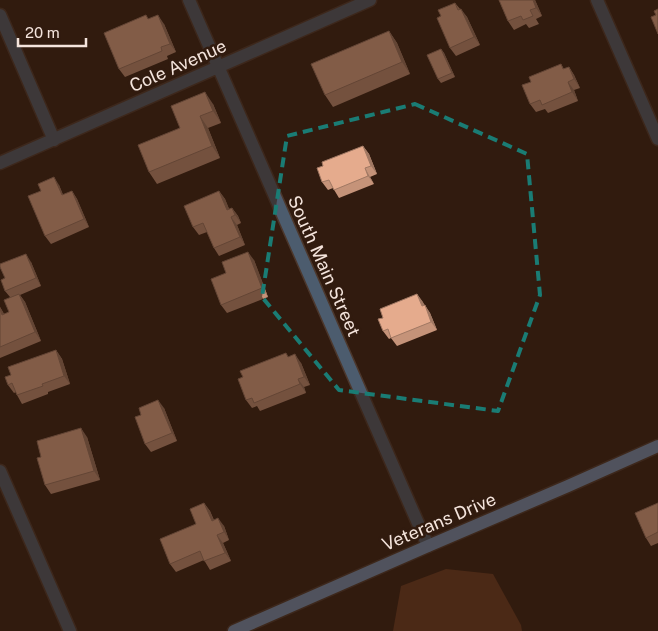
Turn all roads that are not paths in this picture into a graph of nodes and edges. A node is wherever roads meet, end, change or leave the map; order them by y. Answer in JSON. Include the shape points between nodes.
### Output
{"nodes":[{"id":1,"x":189,"y":0,"type":"edge"},
{"id":2,"x":370,"y":0,"type":"edge"},
{"id":3,"x":597,"y":0,"type":"edge"},
{"id":4,"x":0,"y":14,"type":"edge"},
{"id":5,"x":218,"y":67,"type":"junction"},
{"id":6,"x":54,"y":140,"type":"junction"},
{"id":7,"x":658,"y":140,"type":"edge"},
{"id":8,"x":0,"y":163,"type":"edge"},
{"id":9,"x":658,"y":446,"type":"edge"},
{"id":10,"x":0,"y":471,"type":"edge"},
{"id":11,"x":428,"y":546,"type":"junction"},
{"id":12,"x":70,"y":631,"type":"edge"},
{"id":13,"x":234,"y":631,"type":"edge"}],
"edges":[{"from":1,"to":5,"type":"street","name":"South Main Street"},
{"from":2,"to":5,"type":"street","name":"Cole Avenue"},
{"from":3,"to":7,"type":"street"},
{"from":4,"to":6,"type":"street"},
{"from":5,"to":6,"type":"street","name":"Cole Avenue"},
{"from":5,"to":11,"type":"street","name":"South Main Street"},
{"from":6,"to":8,"type":"street","name":"Cole Avenue"},
{"from":9,"to":11,"type":"main road","name":"Veterans Drive"},
{"from":10,"to":12,"type":"street"},
{"from":11,"to":13,"type":"main road","name":"Veterans Drive"}]}
